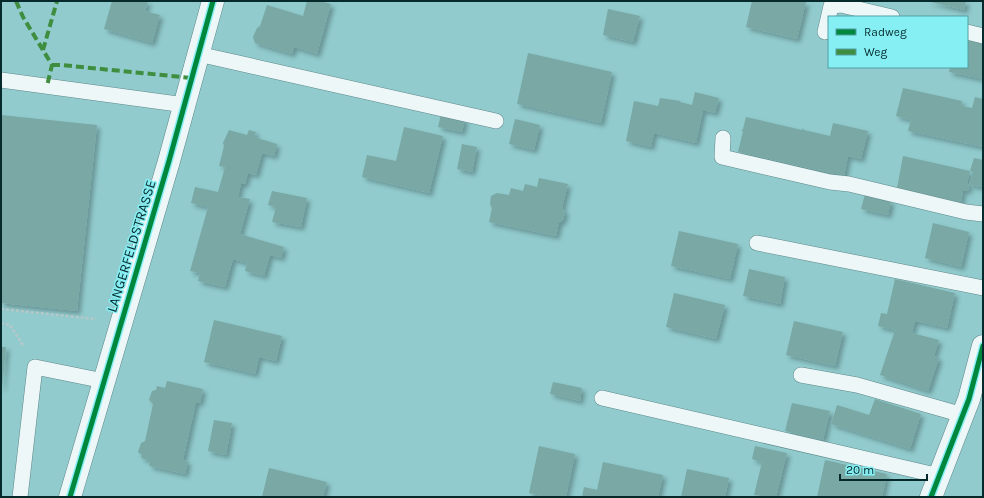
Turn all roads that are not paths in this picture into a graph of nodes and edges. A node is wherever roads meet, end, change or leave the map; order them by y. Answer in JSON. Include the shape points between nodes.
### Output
{"nodes":[{"id":1,"x":213,"y":1,"type":"edge"},
{"id":2,"x":829,"y":16,"type":"edge"},
{"id":3,"x":888,"y":16,"type":"edge"},
{"id":4,"x":828,"y":19,"type":"edge"},
{"id":5,"x":825,"y":32,"type":"dead end"},
{"id":6,"x":968,"y":32,"type":"edge"},
{"id":7,"x":983,"y":36,"type":"edge"},
{"id":8,"x":198,"y":54,"type":"junction"},
{"id":9,"x":1,"y":80,"type":"edge"},
{"id":10,"x":185,"y":105,"type":"junction"},
{"id":11,"x":496,"y":121,"type":"dead end"},
{"id":12,"x":723,"y":138,"type":"dead end"},
{"id":13,"x":983,"y":214,"type":"edge"},
{"id":14,"x":756,"y":243,"type":"dead end"},
{"id":15,"x":983,"y":288,"type":"edge"},
{"id":16,"x":983,"y":346,"type":"edge"},
{"id":17,"x":801,"y":375,"type":"dead end"},
{"id":18,"x":104,"y":381,"type":"junction"},
{"id":19,"x":602,"y":398,"type":"dead end"},
{"id":20,"x":963,"y":415,"type":"junction"},
{"id":21,"x":940,"y":476,"type":"junction"},
{"id":22,"x":20,"y":497,"type":"edge"},
{"id":23,"x":70,"y":497,"type":"edge"},
{"id":24,"x":931,"y":497,"type":"edge"}],
"edges":[{"from":1,"to":8,"type":"street","name":"LANGERFELDSTRASSE"},
{"from":2,"to":3,"type":"lane","via":[[831,6],[841,5]]},
{"from":4,"to":5,"type":"lane"},
{"from":6,"to":7,"type":"lane"},
{"from":8,"to":10,"type":"street","name":"LANGERFELDSTRASSE"},
{"from":8,"to":11,"type":"lane"},
{"from":9,"to":10,"type":"lane"},
{"from":10,"to":18,"type":"street","name":"LANGERFELDSTRASSE"},
{"from":12,"to":13,"type":"lane","via":[[722,157]]},
{"from":14,"to":15,"type":"lane"},
{"from":16,"to":20,"type":"street"},
{"from":17,"to":20,"type":"lane","via":[[857,385]]},
{"from":18,"to":22,"type":"lane","via":[[36,366]]},
{"from":18,"to":23,"type":"street","name":"LANGERFELDSTRASSE"},
{"from":19,"to":21,"type":"lane"},
{"from":20,"to":21,"type":"street"},
{"from":21,"to":24,"type":"street"}]}
